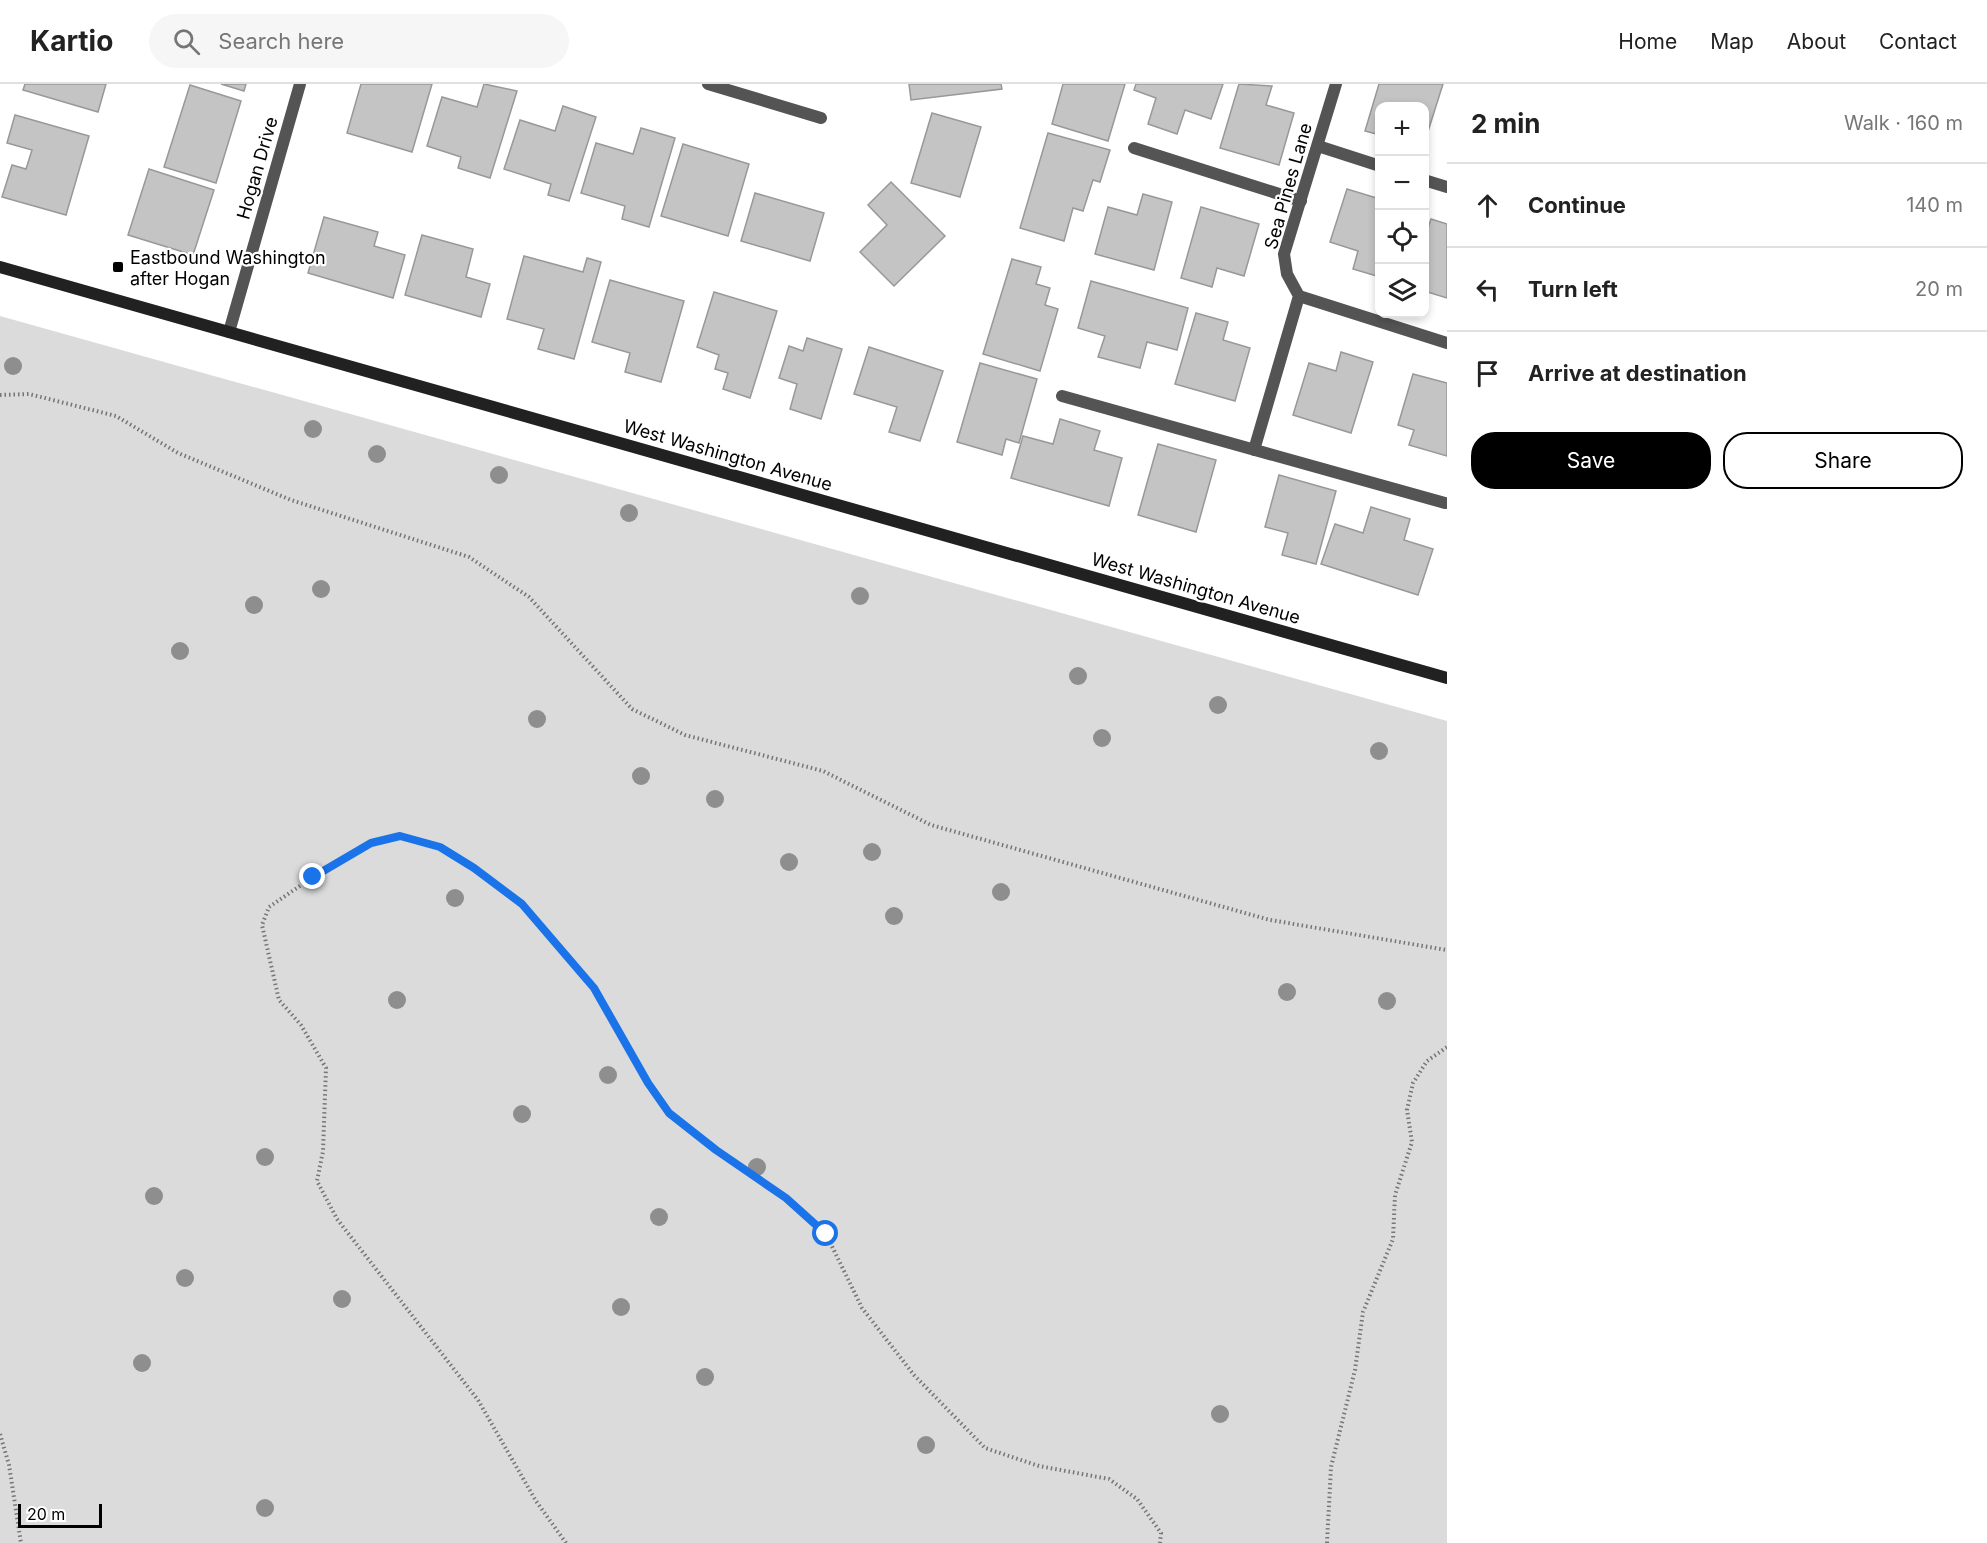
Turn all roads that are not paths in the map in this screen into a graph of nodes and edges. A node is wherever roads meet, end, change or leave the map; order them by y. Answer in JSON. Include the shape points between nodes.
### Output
{"nodes":[{"id":1,"x":300,"y":84,"type":"edge"},
{"id":2,"x":708,"y":84,"type":"edge"},
{"id":3,"x":1336,"y":84,"type":"edge"},
{"id":4,"x":821,"y":118,"type":"dead end"},
{"id":5,"x":1318,"y":146,"type":"junction"},
{"id":6,"x":1134,"y":148,"type":"dead end"},
{"id":7,"x":1375,"y":164,"type":"edge"},
{"id":8,"x":1429,"y":181,"type":"edge"},
{"id":9,"x":1447,"y":187,"type":"edge"},
{"id":10,"x":1301,"y":201,"type":"junction"},
{"id":11,"x":0,"y":267,"type":"edge"},
{"id":12,"x":1299,"y":296,"type":"junction"},
{"id":13,"x":229,"y":332,"type":"junction"},
{"id":14,"x":1447,"y":343,"type":"edge"},
{"id":15,"x":1062,"y":396,"type":"dead end"},
{"id":16,"x":1254,"y":450,"type":"junction"},
{"id":17,"x":1445,"y":503,"type":"dead end"},
{"id":18,"x":1447,"y":678,"type":"edge"}],
"edges":[{"from":1,"to":13,"type":"street","name":"Hogan Drive"},
{"from":2,"to":4,"type":"street"},
{"from":3,"to":5,"type":"street","name":"Sea Pines Lane"},
{"from":5,"to":7,"type":"street"},
{"from":5,"to":10,"type":"street","name":"Sea Pines Lane"},
{"from":6,"to":10,"type":"street"},
{"from":8,"to":9,"type":"street"},
{"from":10,"to":12,"type":"street","name":"Sea Pines Lane","via":[[1284,254],[1287,274]]},
{"from":11,"to":13,"type":"main road","name":"West Washington Avenue"},
{"from":12,"to":14,"type":"street"},
{"from":12,"to":16,"type":"street"},
{"from":13,"to":18,"type":"main road","name":"West Washington Avenue"},
{"from":15,"to":16,"type":"street"},
{"from":16,"to":17,"type":"street"}]}
